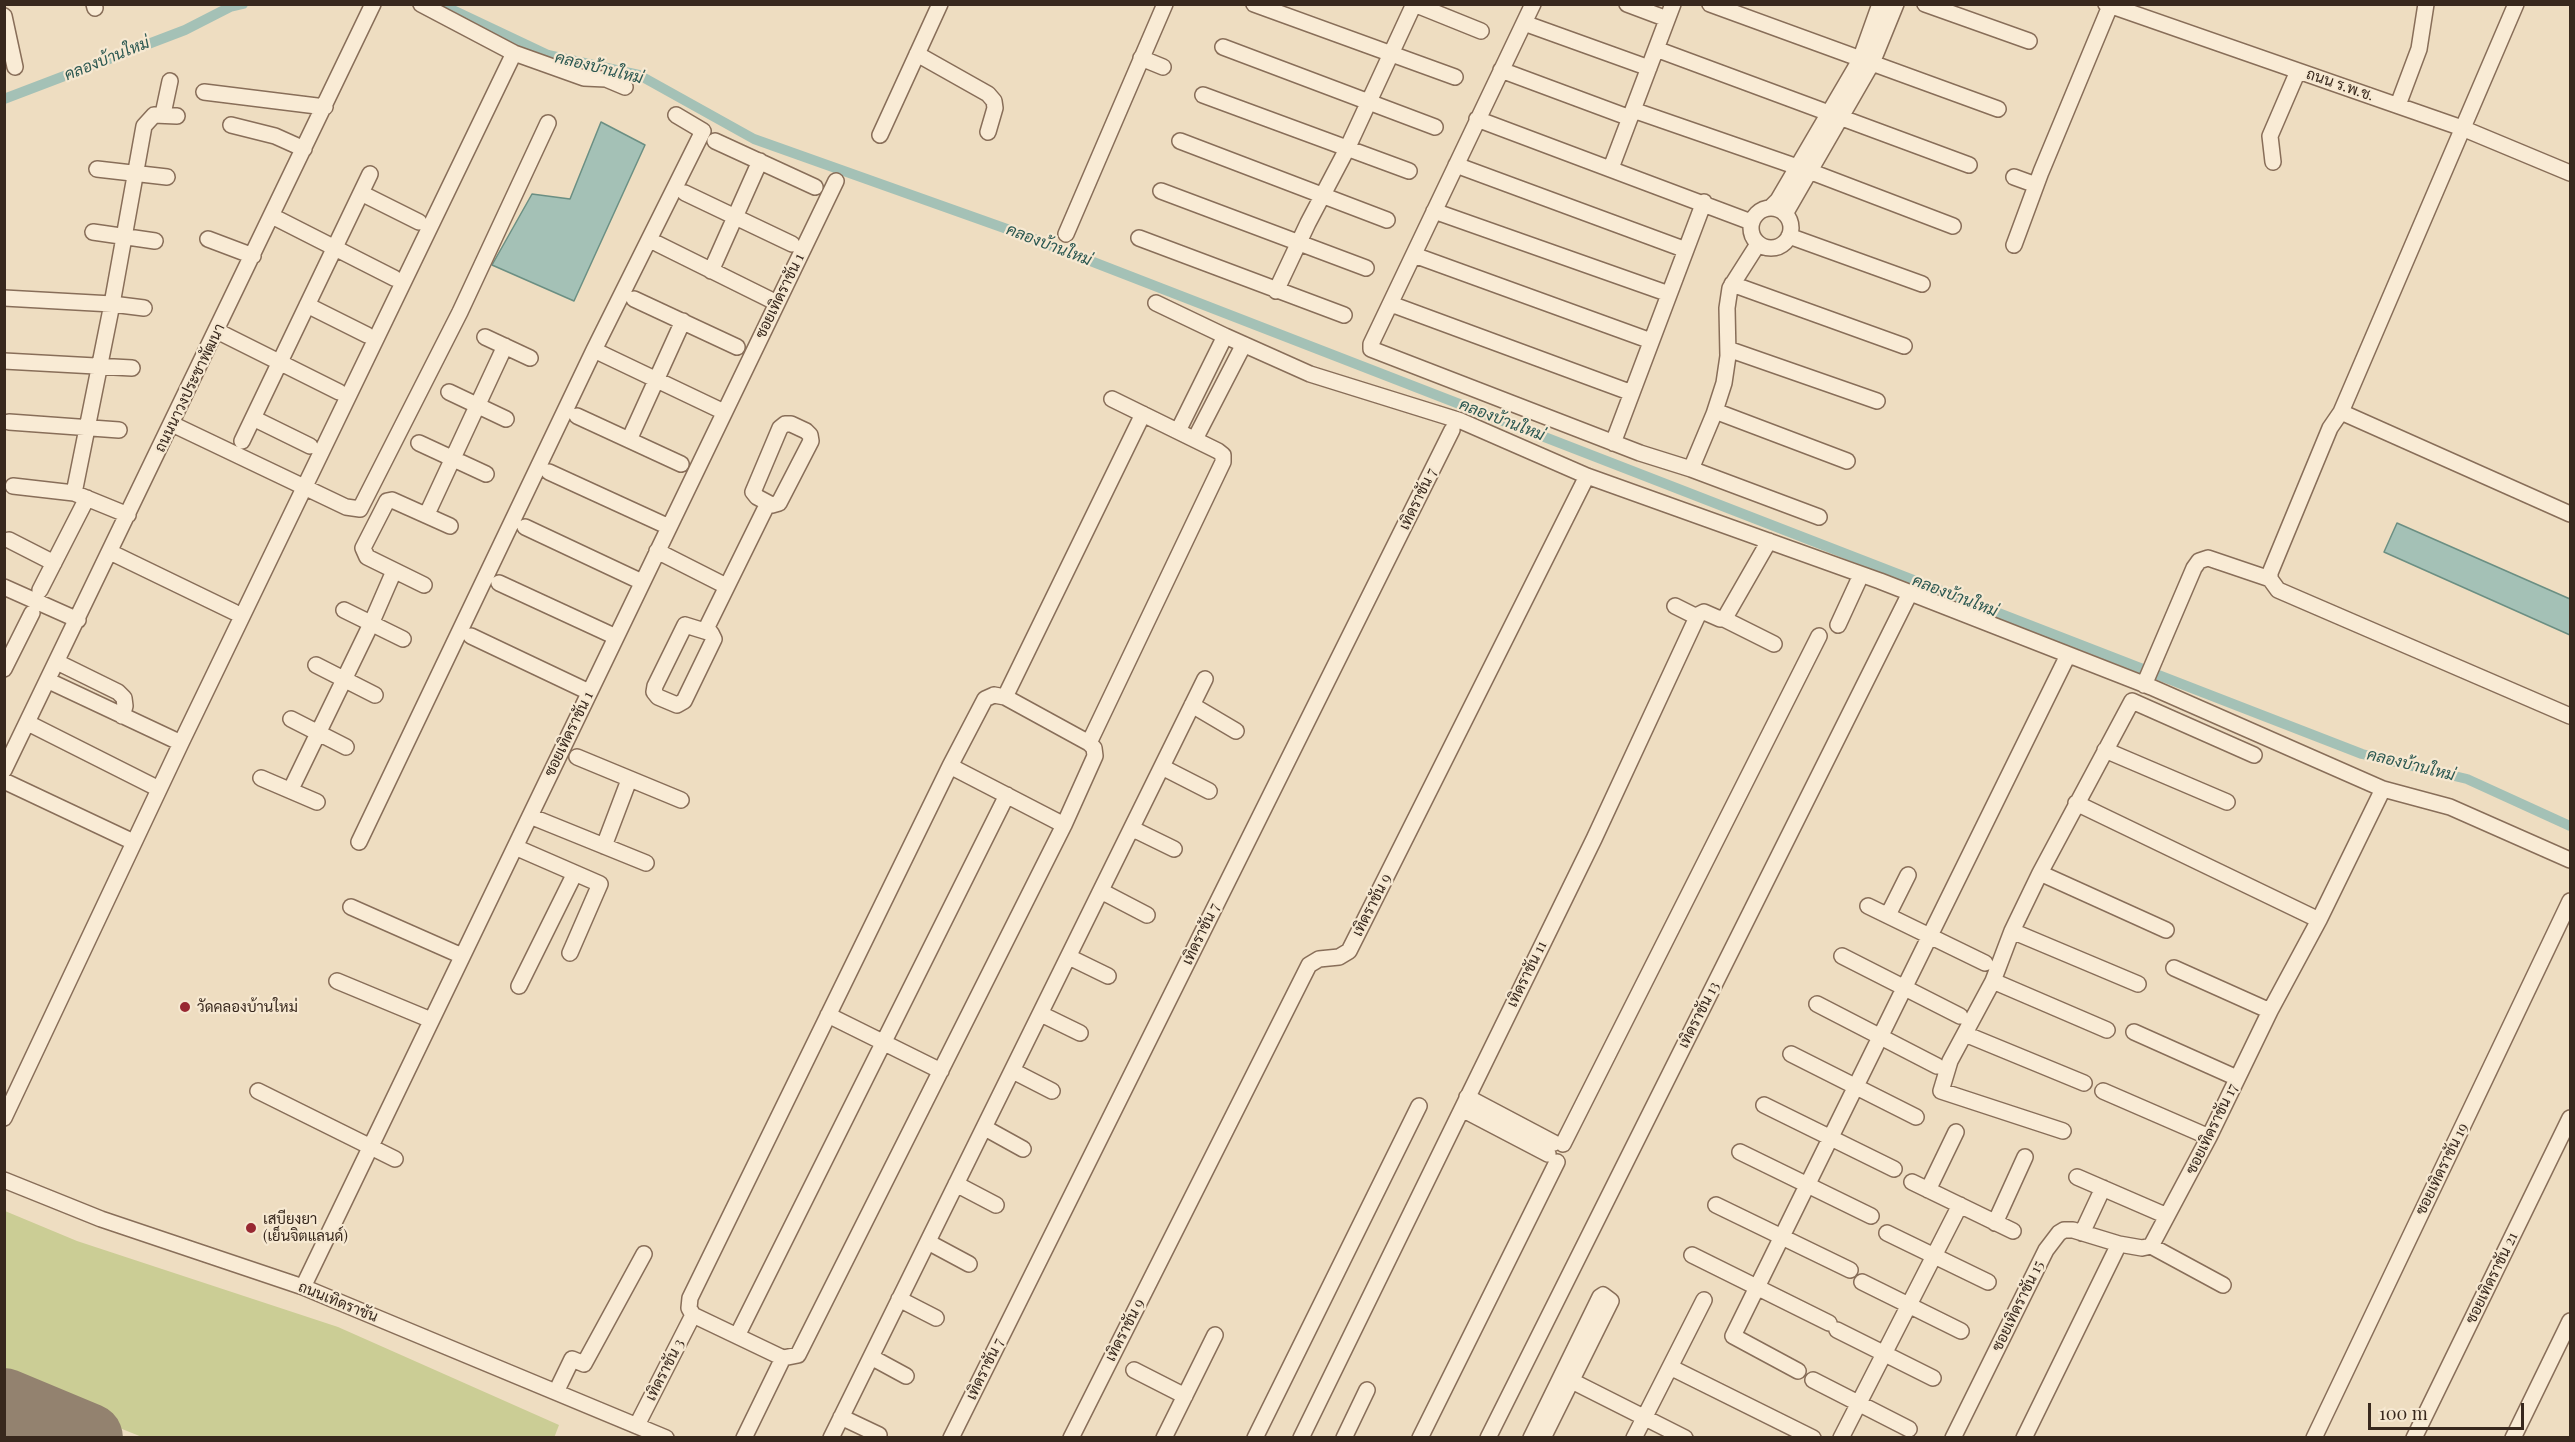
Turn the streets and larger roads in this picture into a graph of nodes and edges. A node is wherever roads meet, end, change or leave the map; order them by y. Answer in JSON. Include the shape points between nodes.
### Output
{"nodes":[{"id":1,"x":373,"y":4,"type":"edge"},
{"id":2,"x":421,"y":4,"type":"edge"},
{"id":3,"x":940,"y":4,"type":"edge"},
{"id":4,"x":1165,"y":4,"type":"edge"},
{"id":5,"x":1254,"y":4,"type":"edge"},
{"id":6,"x":1533,"y":4,"type":"edge"},
{"id":7,"x":1627,"y":4,"type":"edge"},
{"id":8,"x":1710,"y":4,"type":"edge"},
{"id":9,"x":1880,"y":4,"type":"edge"},
{"id":10,"x":1896,"y":4,"type":"edge"},
{"id":11,"x":1925,"y":4,"type":"edge"},
{"id":12,"x":2426,"y":4,"type":"edge"},
{"id":13,"x":2516,"y":4,"type":"edge"},
{"id":14,"x":2108,"y":5,"type":"edge"},
{"id":15,"x":1670,"y":12,"type":"edge"},
{"id":16,"x":4,"y":16,"type":"edge"},
{"id":17,"x":1524,"y":23,"type":"junction"},
{"id":18,"x":1481,"y":31,"type":"dead end"},
{"id":19,"x":2029,"y":41,"type":"dead end"},
{"id":20,"x":1223,"y":47,"type":"dead end"},
{"id":21,"x":1656,"y":49,"type":"junction"},
{"id":22,"x":514,"y":53,"type":"junction"},
{"id":23,"x":917,"y":54,"type":"junction"},
{"id":24,"x":1391,"y":54,"type":"junction"},
{"id":25,"x":1141,"y":58,"type":"junction"},
{"id":26,"x":1866,"y":62,"type":"junction"},
{"id":27,"x":15,"y":67,"type":"dead end"},
{"id":28,"x":1163,"y":68,"type":"dead end"},
{"id":29,"x":1649,"y":68,"type":"junction"},
{"id":30,"x":1501,"y":70,"type":"junction"},
{"id":31,"x":2298,"y":71,"type":"junction"},
{"id":32,"x":1455,"y":77,"type":"dead end"},
{"id":33,"x":170,"y":81,"type":"dead end"},
{"id":34,"x":625,"y":87,"type":"dead end"},
{"id":35,"x":204,"y":92,"type":"dead end"},
{"id":36,"x":1203,"y":95,"type":"dead end"},
{"id":37,"x":1369,"y":101,"type":"junction"},
{"id":38,"x":2398,"y":105,"type":"junction"},
{"id":39,"x":325,"y":107,"type":"junction"},
{"id":40,"x":1998,"y":109,"type":"dead end"},
{"id":41,"x":1631,"y":114,"type":"junction"},
{"id":42,"x":676,"y":115,"type":"dead end"},
{"id":43,"x":1835,"y":116,"type":"junction"},
{"id":44,"x":1477,"y":119,"type":"junction"},
{"id":45,"x":548,"y":123,"type":"dead end"},
{"id":46,"x":231,"y":125,"type":"dead end"},
{"id":47,"x":1436,"y":127,"type":"dead end"},
{"id":48,"x":2462,"y":128,"type":"junction"},
{"id":49,"x":988,"y":132,"type":"dead end"},
{"id":50,"x":880,"y":135,"type":"dead end"},
{"id":51,"x":715,"y":141,"type":"dead end"},
{"id":52,"x":1180,"y":141,"type":"dead end"},
{"id":53,"x":304,"y":148,"type":"junction"},
{"id":54,"x":1347,"y":149,"type":"junction"},
{"id":55,"x":760,"y":161,"type":"junction"},
{"id":56,"x":2273,"y":162,"type":"dead end"},
{"id":57,"x":1456,"y":165,"type":"junction"},
{"id":58,"x":1969,"y":165,"type":"dead end"},
{"id":59,"x":1611,"y":168,"type":"junction"},
{"id":60,"x":97,"y":169,"type":"dead end"},
{"id":61,"x":1804,"y":169,"type":"junction"},
{"id":62,"x":1409,"y":171,"type":"dead end"},
{"id":63,"x":136,"y":172,"type":"junction"},
{"id":64,"x":2571,"y":173,"type":"edge"},
{"id":65,"x":370,"y":174,"type":"dead end"},
{"id":66,"x":167,"y":177,"type":"dead end"},
{"id":67,"x":2014,"y":177,"type":"dead end"},
{"id":68,"x":836,"y":181,"type":"dead end"},
{"id":69,"x":2036,"y":185,"type":"junction"},
{"id":70,"x":815,"y":187,"type":"dead end"},
{"id":71,"x":1161,"y":191,"type":"dead end"},
{"id":72,"x":361,"y":193,"type":"junction"},
{"id":73,"x":684,"y":193,"type":"dead end"},
{"id":74,"x":1324,"y":195,"type":"junction"},
{"id":75,"x":1704,"y":202,"type":"junction"},
{"id":76,"x":1770,"y":208,"type":"junction"},
{"id":77,"x":1434,"y":211,"type":"junction"},
{"id":78,"x":1785,"y":214,"type":"junction"},
{"id":79,"x":272,"y":216,"type":"junction"},
{"id":80,"x":736,"y":218,"type":"junction"},
{"id":81,"x":1387,"y":220,"type":"dead end"},
{"id":82,"x":419,"y":222,"type":"dead end"},
{"id":83,"x":1751,"y":222,"type":"junction"},
{"id":84,"x":1953,"y":226,"type":"dead end"},
{"id":85,"x":93,"y":232,"type":"dead end"},
{"id":86,"x":1066,"y":234,"type":"dead end"},
{"id":87,"x":124,"y":236,"type":"junction"},
{"id":88,"x":1789,"y":236,"type":"junction"},
{"id":89,"x":1139,"y":238,"type":"dead end"},
{"id":90,"x":208,"y":239,"type":"dead end"},
{"id":91,"x":155,"y":241,"type":"dead end"},
{"id":92,"x":1298,"y":243,"type":"junction"},
{"id":93,"x":658,"y":244,"type":"dead end"},
{"id":94,"x":792,"y":244,"type":"dead end"},
{"id":95,"x":1758,"y":244,"type":"junction"},
{"id":96,"x":2014,"y":245,"type":"dead end"},
{"id":97,"x":335,"y":248,"type":"junction"},
{"id":98,"x":1686,"y":250,"type":"junction"},
{"id":99,"x":1414,"y":255,"type":"junction"},
{"id":100,"x":253,"y":256,"type":"junction"},
{"id":101,"x":1366,"y":268,"type":"dead end"},
{"id":102,"x":711,"y":271,"type":"junction"},
{"id":103,"x":394,"y":278,"type":"dead end"},
{"id":104,"x":1732,"y":284,"type":"junction"},
{"id":105,"x":1922,"y":284,"type":"dead end"},
{"id":106,"x":1276,"y":291,"type":"junction"},
{"id":107,"x":1669,"y":294,"type":"junction"},
{"id":108,"x":4,"y":298,"type":"edge"},
{"id":109,"x":634,"y":299,"type":"dead end"},
{"id":110,"x":777,"y":303,"type":"junction"},
{"id":111,"x":1156,"y":303,"type":"dead end"},
{"id":112,"x":112,"y":304,"type":"junction"},
{"id":113,"x":1390,"y":304,"type":"junction"},
{"id":114,"x":307,"y":305,"type":"junction"},
{"id":115,"x":144,"y":309,"type":"dead end"},
{"id":116,"x":1344,"y":315,"type":"dead end"},
{"id":117,"x":683,"y":321,"type":"junction"},
{"id":118,"x":217,"y":330,"type":"junction"},
{"id":119,"x":367,"y":335,"type":"dead end"},
{"id":120,"x":1225,"y":336,"type":"junction"},
{"id":121,"x":485,"y":337,"type":"dead end"},
{"id":122,"x":1651,"y":341,"type":"junction"},
{"id":123,"x":505,"y":346,"type":"junction"},
{"id":124,"x":1243,"y":346,"type":"junction"},
{"id":125,"x":1904,"y":346,"type":"dead end"},
{"id":126,"x":737,"y":347,"type":"dead end"},
{"id":127,"x":1728,"y":349,"type":"junction"},
{"id":128,"x":594,"y":350,"type":"junction"},
{"id":129,"x":530,"y":358,"type":"dead end"},
{"id":130,"x":4,"y":361,"type":"edge"},
{"id":131,"x":280,"y":362,"type":"junction"},
{"id":132,"x":100,"y":365,"type":"junction"},
{"id":133,"x":132,"y":368,"type":"dead end"},
{"id":134,"x":656,"y":380,"type":"junction"},
{"id":135,"x":339,"y":392,"type":"dead end"},
{"id":136,"x":449,"y":392,"type":"dead end"},
{"id":137,"x":1632,"y":393,"type":"junction"},
{"id":138,"x":1112,"y":399,"type":"dead end"},
{"id":139,"x":1877,"y":401,"type":"dead end"},
{"id":140,"x":477,"y":405,"type":"junction"},
{"id":141,"x":1715,"y":411,"type":"junction"},
{"id":142,"x":724,"y":412,"type":"junction"},
{"id":143,"x":2341,"y":412,"type":"junction"},
{"id":144,"x":1143,"y":414,"type":"junction"},
{"id":145,"x":577,"y":416,"type":"dead end"},
{"id":146,"x":254,"y":418,"type":"junction"},
{"id":147,"x":506,"y":419,"type":"dead end"},
{"id":148,"x":9,"y":423,"type":"dead end"},
{"id":149,"x":172,"y":424,"type":"junction"},
{"id":150,"x":88,"y":428,"type":"junction"},
{"id":151,"x":119,"y":430,"type":"dead end"},
{"id":152,"x":1452,"y":430,"type":"dead end"},
{"id":153,"x":1178,"y":431,"type":"junction"},
{"id":154,"x":1195,"y":439,"type":"junction"},
{"id":155,"x":629,"y":440,"type":"junction"},
{"id":156,"x":242,"y":441,"type":"dead end"},
{"id":157,"x":419,"y":443,"type":"dead end"},
{"id":158,"x":1613,"y":443,"type":"junction"},
{"id":159,"x":310,"y":446,"type":"dead end"},
{"id":160,"x":453,"y":458,"type":"junction"},
{"id":161,"x":1847,"y":461,"type":"dead end"},
{"id":162,"x":681,"y":464,"type":"dead end"},
{"id":163,"x":1690,"y":469,"type":"junction"},
{"id":164,"x":549,"y":472,"type":"dead end"},
{"id":165,"x":486,"y":474,"type":"dead end"},
{"id":166,"x":1587,"y":476,"type":"junction"},
{"id":167,"x":13,"y":486,"type":"dead end"},
{"id":168,"x":304,"y":488,"type":"junction"},
{"id":169,"x":80,"y":495,"type":"junction"},
{"id":170,"x":768,"y":503,"type":"junction"},
{"id":171,"x":360,"y":509,"type":"junction"},
{"id":172,"x":427,"y":514,"type":"junction"},
{"id":173,"x":2571,"y":514,"type":"edge"},
{"id":174,"x":128,"y":515,"type":"junction"},
{"id":175,"x":1819,"y":517,"type":"dead end"},
{"id":176,"x":376,"y":519,"type":"junction"},
{"id":177,"x":450,"y":526,"type":"dead end"},
{"id":178,"x":525,"y":527,"type":"dead end"},
{"id":179,"x":669,"y":527,"type":"junction"},
{"id":180,"x":9,"y":540,"type":"dead end"},
{"id":181,"x":1769,"y":541,"type":"junction"},
{"id":182,"x":659,"y":547,"type":"junction"},
{"id":183,"x":110,"y":552,"type":"junction"},
{"id":184,"x":54,"y":563,"type":"junction"},
{"id":185,"x":394,"y":571,"type":"junction"},
{"id":186,"x":1861,"y":575,"type":"junction"},
{"id":187,"x":2270,"y":579,"type":"junction"},
{"id":188,"x":728,"y":581,"type":"junction"},
{"id":189,"x":642,"y":582,"type":"junction"},
{"id":190,"x":499,"y":584,"type":"dead end"},
{"id":191,"x":424,"y":585,"type":"dead end"},
{"id":192,"x":4,"y":588,"type":"edge"},
{"id":193,"x":40,"y":591,"type":"dead end"},
{"id":194,"x":1910,"y":593,"type":"junction"},
{"id":195,"x":1675,"y":606,"type":"dead end"},
{"id":196,"x":344,"y":610,"type":"dead end"},
{"id":197,"x":234,"y":612,"type":"dead end"},
{"id":198,"x":32,"y":613,"type":"dead end"},
{"id":199,"x":1697,"y":617,"type":"junction"},
{"id":200,"x":1724,"y":619,"type":"junction"},
{"id":201,"x":78,"y":620,"type":"junction"},
{"id":202,"x":371,"y":624,"type":"junction"},
{"id":203,"x":1839,"y":625,"type":"dead end"},
{"id":204,"x":705,"y":631,"type":"junction"},
{"id":205,"x":471,"y":636,"type":"dead end"},
{"id":206,"x":1819,"y":636,"type":"dead end"},
{"id":207,"x":616,"y":637,"type":"junction"},
{"id":208,"x":403,"y":639,"type":"dead end"},
{"id":209,"x":1774,"y":645,"type":"dead end"},
{"id":210,"x":2068,"y":655,"type":"junction"},
{"id":211,"x":57,"y":662,"type":"junction"},
{"id":212,"x":316,"y":665,"type":"dead end"},
{"id":213,"x":4,"y":669,"type":"edge"},
{"id":214,"x":345,"y":679,"type":"junction"},
{"id":215,"x":1205,"y":679,"type":"dead end"},
{"id":216,"x":49,"y":681,"type":"junction"},
{"id":217,"x":2146,"y":681,"type":"junction"},
{"id":218,"x":589,"y":692,"type":"junction"},
{"id":219,"x":375,"y":695,"type":"dead end"},
{"id":220,"x":1005,"y":697,"type":"junction"},
{"id":221,"x":1192,"y":705,"type":"junction"},
{"id":222,"x":122,"y":716,"type":"junction"},
{"id":223,"x":2571,"y":716,"type":"edge"},
{"id":224,"x":291,"y":719,"type":"dead end"},
{"id":225,"x":28,"y":723,"type":"junction"},
{"id":226,"x":1236,"y":730,"type":"dead end"},
{"id":227,"x":319,"y":732,"type":"junction"},
{"id":228,"x":11,"y":743,"type":"edge"},
{"id":229,"x":181,"y":743,"type":"junction"},
{"id":230,"x":1089,"y":743,"type":"junction"},
{"id":231,"x":346,"y":747,"type":"dead end"},
{"id":232,"x":2105,"y":750,"type":"junction"},
{"id":233,"x":2254,"y":755,"type":"dead end"},
{"id":234,"x":577,"y":757,"type":"dead end"},
{"id":235,"x":950,"y":766,"type":"junction"},
{"id":236,"x":1162,"y":767,"type":"junction"},
{"id":237,"x":4,"y":770,"type":"edge"},
{"id":238,"x":261,"y":778,"type":"dead end"},
{"id":239,"x":629,"y":780,"type":"junction"},
{"id":240,"x":4,"y":781,"type":"edge"},
{"id":241,"x":153,"y":786,"type":"dead end"},
{"id":242,"x":291,"y":789,"type":"junction"},
{"id":243,"x":2383,"y":789,"type":"junction"},
{"id":244,"x":1209,"y":791,"type":"dead end"},
{"id":245,"x":1007,"y":795,"type":"junction"},
{"id":246,"x":681,"y":800,"type":"dead end"},
{"id":247,"x":317,"y":802,"type":"dead end"},
{"id":248,"x":2227,"y":802,"type":"dead end"},
{"id":249,"x":2076,"y":803,"type":"junction"},
{"id":250,"x":530,"y":816,"type":"junction"},
{"id":251,"x":1064,"y":825,"type":"junction"},
{"id":252,"x":1133,"y":829,"type":"junction"},
{"id":253,"x":127,"y":839,"type":"dead end"},
{"id":254,"x":359,"y":842,"type":"dead end"},
{"id":255,"x":604,"y":846,"type":"junction"},
{"id":256,"x":514,"y":848,"type":"junction"},
{"id":257,"x":1174,"y":849,"type":"dead end"},
{"id":258,"x":2571,"y":860,"type":"edge"},
{"id":259,"x":646,"y":863,"type":"dead end"},
{"id":260,"x":575,"y":873,"type":"junction"},
{"id":261,"x":2040,"y":873,"type":"junction"},
{"id":262,"x":1908,"y":875,"type":"dead end"},
{"id":263,"x":1101,"y":891,"type":"junction"},
{"id":264,"x":2571,"y":901,"type":"edge"},
{"id":265,"x":1868,"y":906,"type":"dead end"},
{"id":266,"x":351,"y":908,"type":"dead end"},
{"id":267,"x":1147,"y":915,"type":"dead end"},
{"id":268,"x":1888,"y":915,"type":"junction"},
{"id":269,"x":2319,"y":920,"type":"junction"},
{"id":270,"x":2166,"y":930,"type":"dead end"},
{"id":271,"x":2012,"y":931,"type":"junction"},
{"id":272,"x":1930,"y":936,"type":"junction"},
{"id":273,"x":570,"y":953,"type":"dead end"},
{"id":274,"x":462,"y":956,"type":"junction"},
{"id":275,"x":1842,"y":956,"type":"dead end"},
{"id":276,"x":1069,"y":957,"type":"junction"},
{"id":277,"x":1985,"y":963,"type":"dead end"},
{"id":278,"x":2174,"y":968,"type":"dead end"},
{"id":279,"x":1108,"y":976,"type":"dead end"},
{"id":280,"x":337,"y":981,"type":"dead end"},
{"id":281,"x":1994,"y":981,"type":"junction"},
{"id":282,"x":2138,"y":984,"type":"dead end"},
{"id":283,"x":519,"y":986,"type":"dead end"},
{"id":284,"x":1905,"y":987,"type":"junction"},
{"id":285,"x":1817,"y":1004,"type":"dead end"},
{"id":286,"x":2270,"y":1011,"type":"junction"},
{"id":287,"x":1041,"y":1014,"type":"junction"},
{"id":288,"x":828,"y":1015,"type":"junction"},
{"id":289,"x":1960,"y":1016,"type":"dead end"},
{"id":290,"x":431,"y":1020,"type":"junction"},
{"id":291,"x":2107,"y":1030,"type":"dead end"},
{"id":292,"x":2134,"y":1032,"type":"dead end"},
{"id":293,"x":1080,"y":1034,"type":"dead end"},
{"id":294,"x":1965,"y":1034,"type":"junction"},
{"id":295,"x":1881,"y":1036,"type":"junction"},
{"id":296,"x":884,"y":1042,"type":"junction"},
{"id":297,"x":1791,"y":1053,"type":"dead end"},
{"id":298,"x":1937,"y":1066,"type":"dead end"},
{"id":299,"x":940,"y":1071,"type":"junction"},
{"id":300,"x":1013,"y":1071,"type":"junction"},
{"id":301,"x":2237,"y":1078,"type":"junction"},
{"id":302,"x":2084,"y":1083,"type":"dead end"},
{"id":303,"x":1856,"y":1086,"type":"junction"},
{"id":304,"x":258,"y":1091,"type":"dead end"},
{"id":305,"x":1052,"y":1091,"type":"dead end"},
{"id":306,"x":2103,"y":1091,"type":"dead end"},
{"id":307,"x":1464,"y":1103,"type":"junction"},
{"id":308,"x":1764,"y":1105,"type":"dead end"},
{"id":309,"x":1419,"y":1106,"type":"dead end"},
{"id":310,"x":1916,"y":1117,"type":"dead end"},
{"id":311,"x":4,"y":1118,"type":"edge"},
{"id":312,"x":2571,"y":1118,"type":"edge"},
{"id":313,"x":985,"y":1128,"type":"junction"},
{"id":314,"x":2063,"y":1131,"type":"dead end"},
{"id":315,"x":1956,"y":1132,"type":"dead end"},
{"id":316,"x":2209,"y":1137,"type":"junction"},
{"id":317,"x":1830,"y":1138,"type":"junction"},
{"id":318,"x":370,"y":1147,"type":"junction"},
{"id":319,"x":1023,"y":1149,"type":"dead end"},
{"id":320,"x":1556,"y":1151,"type":"junction"},
{"id":321,"x":1740,"y":1152,"type":"dead end"},
{"id":322,"x":2025,"y":1157,"type":"dead end"},
{"id":323,"x":395,"y":1159,"type":"dead end"},
{"id":324,"x":1894,"y":1169,"type":"dead end"},
{"id":325,"x":2077,"y":1177,"type":"dead end"},
{"id":326,"x":4,"y":1180,"type":"edge"},
{"id":327,"x":1912,"y":1182,"type":"dead end"},
{"id":328,"x":957,"y":1184,"type":"junction"},
{"id":329,"x":1807,"y":1186,"type":"junction"},
{"id":330,"x":2103,"y":1188,"type":"junction"},
{"id":331,"x":1928,"y":1190,"type":"junction"},
{"id":332,"x":996,"y":1205,"type":"dead end"},
{"id":333,"x":1716,"y":1205,"type":"dead end"},
{"id":334,"x":1960,"y":1206,"type":"junction"},
{"id":335,"x":1871,"y":1216,"type":"dead end"},
{"id":336,"x":2168,"y":1216,"type":"junction"},
{"id":337,"x":1995,"y":1223,"type":"junction"},
{"id":338,"x":2013,"y":1232,"type":"dead end"},
{"id":339,"x":1887,"y":1233,"type":"dead end"},
{"id":340,"x":2082,"y":1233,"type":"junction"},
{"id":341,"x":1782,"y":1236,"type":"junction"},
{"id":342,"x":928,"y":1242,"type":"junction"},
{"id":343,"x":2119,"y":1244,"type":"junction"},
{"id":344,"x":2151,"y":1246,"type":"junction"},
{"id":345,"x":644,"y":1254,"type":"dead end"},
{"id":346,"x":1692,"y":1255,"type":"dead end"},
{"id":347,"x":1934,"y":1256,"type":"junction"},
{"id":348,"x":969,"y":1264,"type":"dead end"},
{"id":349,"x":1850,"y":1270,"type":"dead end"},
{"id":350,"x":1862,"y":1281,"type":"dead end"},
{"id":351,"x":1988,"y":1282,"type":"dead end"},
{"id":352,"x":2223,"y":1285,"type":"dead end"},
{"id":353,"x":303,"y":1287,"type":"junction"},
{"id":354,"x":1756,"y":1288,"type":"junction"},
{"id":355,"x":899,"y":1299,"type":"junction"},
{"id":356,"x":1704,"y":1300,"type":"dead end"},
{"id":357,"x":1910,"y":1305,"type":"junction"},
{"id":358,"x":693,"y":1314,"type":"junction"},
{"id":359,"x":936,"y":1318,"type":"dead end"},
{"id":360,"x":2571,"y":1321,"type":"edge"},
{"id":361,"x":1961,"y":1331,"type":"dead end"},
{"id":362,"x":1215,"y":1335,"type":"dead end"},
{"id":363,"x":737,"y":1336,"type":"junction"},
{"id":364,"x":1883,"y":1352,"type":"junction"},
{"id":365,"x":871,"y":1357,"type":"junction"},
{"id":366,"x":783,"y":1358,"type":"junction"},
{"id":367,"x":1670,"y":1367,"type":"junction"},
{"id":368,"x":1134,"y":1370,"type":"dead end"},
{"id":369,"x":1798,"y":1371,"type":"dead end"},
{"id":370,"x":906,"y":1376,"type":"dead end"},
{"id":371,"x":1566,"y":1378,"type":"junction"},
{"id":372,"x":1933,"y":1378,"type":"dead end"},
{"id":373,"x":1813,"y":1380,"type":"dead end"},
{"id":374,"x":1366,"y":1390,"type":"dead end"},
{"id":375,"x":556,"y":1392,"type":"junction"},
{"id":376,"x":1185,"y":1396,"type":"junction"},
{"id":377,"x":1858,"y":1405,"type":"junction"},
{"id":378,"x":841,"y":1417,"type":"junction"},
{"id":379,"x":1645,"y":1417,"type":"junction"},
{"id":380,"x":637,"y":1425,"type":"junction"},
{"id":381,"x":1910,"y":1429,"type":"dead end"},
{"id":382,"x":879,"y":1435,"type":"dead end"},
{"id":383,"x":666,"y":1437,"type":"edge"},
{"id":384,"x":744,"y":1437,"type":"edge"},
{"id":385,"x":831,"y":1437,"type":"edge"},
{"id":386,"x":951,"y":1437,"type":"edge"},
{"id":387,"x":1071,"y":1437,"type":"edge"},
{"id":388,"x":1164,"y":1437,"type":"edge"},
{"id":389,"x":1255,"y":1437,"type":"edge"},
{"id":390,"x":1301,"y":1437,"type":"edge"},
{"id":391,"x":1344,"y":1437,"type":"edge"},
{"id":392,"x":1420,"y":1437,"type":"edge"},
{"id":393,"x":1488,"y":1437,"type":"edge"},
{"id":394,"x":1531,"y":1437,"type":"edge"},
{"id":395,"x":1544,"y":1437,"type":"edge"},
{"id":396,"x":1634,"y":1437,"type":"edge"},
{"id":397,"x":1684,"y":1437,"type":"edge"},
{"id":398,"x":1813,"y":1437,"type":"edge"},
{"id":399,"x":1840,"y":1437,"type":"edge"},
{"id":400,"x":1953,"y":1437,"type":"edge"},
{"id":401,"x":2024,"y":1437,"type":"edge"},
{"id":402,"x":2314,"y":1437,"type":"edge"},
{"id":403,"x":2414,"y":1437,"type":"edge"},
{"id":404,"x":2512,"y":1437,"type":"edge"}],
"edges":[{"from":1,"to":39,"type":"street","name":"ถนนนาวงประชาพัฒนา"},
{"from":2,"to":22,"type":"street"},
{"from":3,"to":23,"type":"street"},
{"from":4,"to":25,"type":"street"},
{"from":5,"to":24,"type":"street"},
{"from":6,"to":17,"type":"street"},
{"from":7,"to":15,"type":"street"},
{"from":8,"to":26,"type":"street"},
{"from":9,"to":26,"type":"street"},
{"from":10,"to":26,"type":"street"},
{"from":11,"to":19,"type":"street"},
{"from":12,"to":38,"type":"street","via":[[2418,49]]},
{"from":13,"to":48,"type":"street"},
{"from":14,"to":31,"type":"street","name":"ถนน ร.พ.ช."},
{"from":14,"to":69,"type":"street"},
{"from":15,"to":21,"type":"street"},
{"from":16,"to":27,"type":"street"},
{"from":17,"to":29,"type":"street"},
{"from":17,"to":30,"type":"street"},
{"from":18,"to":24,"type":"street","via":[[1414,4]]},
{"from":20,"to":37,"type":"street"},
{"from":21,"to":29,"type":"street"},
{"from":21,"to":43,"type":"street"},
{"from":22,"to":34,"type":"street","via":[[584,78],[606,79]]},
{"from":22,"to":168,"type":"street"},
{"from":23,"to":49,"type":"street","via":[[988,94],[995,108]]},
{"from":23,"to":50,"type":"street"},
{"from":24,"to":32,"type":"street"},
{"from":24,"to":37,"type":"street"},
{"from":25,"to":28,"type":"street"},
{"from":25,"to":86,"type":"street"},
{"from":26,"to":40,"type":"street"},
{"from":26,"to":43,"type":"street"},
{"from":29,"to":41,"type":"street"},
{"from":30,"to":41,"type":"street"},
{"from":30,"to":44,"type":"street"},
{"from":31,"to":38,"type":"street","name":"ถนน ร.พ.ช."},
{"from":31,"to":56,"type":"street","via":[[2270,136]]},
{"from":33,"to":63,"type":"street","via":[[170,115],[154,115],[144,126]]},
{"from":35,"to":39,"type":"street"},
{"from":36,"to":54,"type":"street"},
{"from":37,"to":47,"type":"street"},
{"from":37,"to":54,"type":"street"},
{"from":38,"to":48,"type":"street","name":"ถนน ร.พ.ช."},
{"from":39,"to":53,"type":"street","name":"ถนนนาวงประชาพัฒนา"},
{"from":41,"to":59,"type":"street"},
{"from":41,"to":61,"type":"street"},
{"from":42,"to":128,"type":"street","via":[[703,131]]},
{"from":43,"to":58,"type":"street"},
{"from":43,"to":61,"type":"street"},
{"from":44,"to":57,"type":"street"},
{"from":44,"to":59,"type":"street"},
{"from":45,"to":171,"type":"street","via":[[460,312]]},
{"from":46,"to":53,"type":"street"},
{"from":48,"to":64,"type":"street","name":"ถนน ร.พ.ช."},
{"from":48,"to":143,"type":"street"},
{"from":51,"to":55,"type":"street"},
{"from":52,"to":74,"type":"street"},
{"from":53,"to":79,"type":"street","name":"ถนนนาวงประชาพัฒนา"},
{"from":54,"to":62,"type":"street"},
{"from":54,"to":74,"type":"street"},
{"from":55,"to":70,"type":"street"},
{"from":55,"to":80,"type":"street"},
{"from":57,"to":77,"type":"street"},
{"from":57,"to":98,"type":"street"},
{"from":59,"to":75,"type":"street"},
{"from":60,"to":63,"type":"street"},
{"from":61,"to":76,"type":"street"},
{"from":61,"to":78,"type":"street"},
{"from":61,"to":84,"type":"street"},
{"from":63,"to":66,"type":"street"},
{"from":63,"to":87,"type":"street"},
{"from":65,"to":72,"type":"street"},
{"from":67,"to":69,"type":"street"},
{"from":68,"to":110,"type":"street","name":"ซอยเทิดราชัน 1"},
{"from":69,"to":96,"type":"street"},
{"from":71,"to":92,"type":"street"},
{"from":72,"to":82,"type":"street"},
{"from":72,"to":97,"type":"street"},
{"from":73,"to":80,"type":"street"},
{"from":74,"to":81,"type":"street"},
{"from":74,"to":92,"type":"street"},
{"from":75,"to":83,"type":"street"},
{"from":75,"to":98,"type":"street"},
{"from":76,"to":78,"type":"street"},
{"from":76,"to":83,"type":"street","via":[[1757,213]]},
{"from":77,"to":99,"type":"street"},
{"from":77,"to":107,"type":"street"},
{"from":78,"to":88,"type":"street","via":[[1791,224]]},
{"from":79,"to":97,"type":"street"},
{"from":79,"to":100,"type":"street","name":"ถนนนาวงประชาพัฒนา"},
{"from":80,"to":94,"type":"street"},
{"from":80,"to":102,"type":"street"},
{"from":83,"to":95,"type":"street","via":[[1751,234]]},
{"from":85,"to":87,"type":"street"},
{"from":87,"to":91,"type":"street"},
{"from":87,"to":112,"type":"street"},
{"from":88,"to":95,"type":"street","via":[[1776,248]]},
{"from":88,"to":105,"type":"street"},
{"from":89,"to":106,"type":"street"},
{"from":90,"to":100,"type":"street"},
{"from":92,"to":101,"type":"street"},
{"from":92,"to":106,"type":"street"},
{"from":93,"to":102,"type":"street"},
{"from":95,"to":104,"type":"street"},
{"from":97,"to":103,"type":"street"},
{"from":97,"to":114,"type":"street"},
{"from":98,"to":107,"type":"street"},
{"from":99,"to":113,"type":"street"},
{"from":99,"to":122,"type":"street"},
{"from":100,"to":118,"type":"street","name":"ถนนนาวงประชาพัฒนา"},
{"from":102,"to":110,"type":"street"},
{"from":104,"to":125,"type":"street"},
{"from":104,"to":127,"type":"street","via":[[1727,308]]},
{"from":106,"to":116,"type":"street"},
{"from":107,"to":122,"type":"street"},
{"from":108,"to":112,"type":"street"},
{"from":109,"to":117,"type":"street"},
{"from":110,"to":142,"type":"street","name":"ซอยเทิดราชัน 1"},
{"from":111,"to":120,"type":"street"},
{"from":112,"to":115,"type":"street"},
{"from":112,"to":132,"type":"street"},
{"from":113,"to":137,"type":"street"},
{"from":113,"to":158,"type":"street","via":[[1371,344],[1374,352]]},
{"from":114,"to":119,"type":"street"},
{"from":114,"to":131,"type":"street"},
{"from":117,"to":126,"type":"street"},
{"from":117,"to":134,"type":"street"},
{"from":118,"to":131,"type":"street"},
{"from":118,"to":149,"type":"street","name":"ถนนนาวงประชาพัฒนา"},
{"from":120,"to":124,"type":"street"},
{"from":120,"to":153,"type":"street"},
{"from":121,"to":123,"type":"street"},
{"from":122,"to":137,"type":"street"},
{"from":123,"to":129,"type":"street"},
{"from":123,"to":140,"type":"street"},
{"from":124,"to":154,"type":"street"},
{"from":124,"to":166,"type":"street","via":[[1310,374],[1461,421]]},
{"from":127,"to":139,"type":"street"},
{"from":127,"to":141,"type":"street","via":[[1724,383]]},
{"from":128,"to":134,"type":"street"},
{"from":128,"to":254,"type":"street"},
{"from":130,"to":132,"type":"street"},
{"from":131,"to":135,"type":"street"},
{"from":131,"to":146,"type":"street"},
{"from":132,"to":133,"type":"street"},
{"from":132,"to":150,"type":"street"},
{"from":134,"to":142,"type":"street"},
{"from":134,"to":155,"type":"street"},
{"from":136,"to":140,"type":"street"},
{"from":137,"to":158,"type":"street"},
{"from":138,"to":144,"type":"street"},
{"from":140,"to":147,"type":"street"},
{"from":140,"to":160,"type":"street"},
{"from":141,"to":161,"type":"street"},
{"from":141,"to":163,"type":"street"},
{"from":142,"to":179,"type":"street","name":"ซอยเทิดราชัน 1"},
{"from":143,"to":173,"type":"street"},
{"from":143,"to":187,"type":"street","via":[[2330,428]]},
{"from":144,"to":153,"type":"street"},
{"from":144,"to":220,"type":"street"},
{"from":145,"to":155,"type":"street"},
{"from":146,"to":156,"type":"street"},
{"from":146,"to":159,"type":"street"},
{"from":148,"to":150,"type":"street"},
{"from":149,"to":168,"type":"street"},
{"from":149,"to":174,"type":"street","name":"ถนนนาวงประชาพัฒนา"},
{"from":150,"to":151,"type":"street"},
{"from":150,"to":169,"type":"street"},
{"from":152,"to":386,"type":"street","name":"เทิดราชัน 7"},
{"from":153,"to":154,"type":"street"},
{"from":154,"to":230,"type":"street","via":[[1223,455],[1223,462]]},
{"from":155,"to":162,"type":"street"},
{"from":157,"to":160,"type":"street"},
{"from":158,"to":163,"type":"street"},
{"from":160,"to":165,"type":"street"},
{"from":160,"to":172,"type":"street"},
{"from":163,"to":175,"type":"street"},
{"from":164,"to":179,"type":"street"},
{"from":166,"to":181,"type":"street"},
{"from":166,"to":387,"type":"street","name":"เทิดราชัน 9","via":[[1349,951],[1339,957],[1319,958],[1309,965]]},
{"from":167,"to":169,"type":"street"},
{"from":168,"to":171,"type":"street","via":[[346,507]]},
{"from":168,"to":229,"type":"street"},
{"from":169,"to":174,"type":"street"},
{"from":169,"to":184,"type":"street"},
{"from":170,"to":170,"type":"street","via":[[753,492],[755,485],[780,428],[791,424],[806,431],[810,441],[779,503]]},
{"from":170,"to":188,"type":"street"},
{"from":171,"to":176,"type":"street"},
{"from":172,"to":176,"type":"street","via":[[392,500],[387,501]]},
{"from":172,"to":177,"type":"street"},
{"from":174,"to":183,"type":"street","name":"ถนนนาวงประชาพัฒนา"},
{"from":176,"to":185,"type":"street","via":[[363,553]]},
{"from":178,"to":189,"type":"street"},
{"from":179,"to":182,"type":"street","name":"ซอยเทิดราชัน 1"},
{"from":180,"to":184,"type":"street"},
{"from":181,"to":186,"type":"street"},
{"from":181,"to":200,"type":"street"},
{"from":182,"to":188,"type":"street"},
{"from":182,"to":189,"type":"street","name":"ซอยเทิดราชัน 1"},
{"from":183,"to":197,"type":"street"},
{"from":183,"to":201,"type":"street","name":"ถนนนาวงประชาพัฒนา"},
{"from":184,"to":193,"type":"street"},
{"from":185,"to":191,"type":"street"},
{"from":185,"to":202,"type":"street"},
{"from":186,"to":194,"type":"street"},
{"from":186,"to":203,"type":"street"},
{"from":187,"to":217,"type":"street","via":[[2208,558],[2199,561]]},
{"from":187,"to":223,"type":"street","via":[[2278,590]]},
{"from":188,"to":204,"type":"street"},
{"from":189,"to":207,"type":"street","name":"ซอยเทิดราชัน 1"},
{"from":190,"to":207,"type":"street"},
{"from":192,"to":201,"type":"street"},
{"from":194,"to":210,"type":"street"},
{"from":194,"to":393,"type":"street","name":"เทิดราชัน 13"},
{"from":195,"to":199,"type":"street"},
{"from":196,"to":202,"type":"street"},
{"from":198,"to":213,"type":"street"},
{"from":199,"to":200,"type":"street","via":[[1704,612]]},
{"from":199,"to":307,"type":"street","name":"เทิดราชัน 11","via":[[1594,839]]},
{"from":200,"to":209,"type":"street"},
{"from":201,"to":211,"type":"street","name":"ถนนนาวงประชาพัฒนา"},
{"from":202,"to":208,"type":"street"},
{"from":202,"to":214,"type":"street"},
{"from":204,"to":204,"type":"street","via":[[714,639],[684,701],[676,705],[658,697],[654,687],[682,628],[690,625]]},
{"from":205,"to":218,"type":"street"},
{"from":206,"to":320,"type":"street"},
{"from":207,"to":218,"type":"street","name":"ซอยเทิดราชัน 1"},
{"from":210,"to":217,"type":"street"},
{"from":210,"to":272,"type":"street"},
{"from":211,"to":216,"type":"street","name":"ถนนนาวงประชาพัฒนา"},
{"from":211,"to":222,"type":"street","via":[[118,692],[124,698]]},
{"from":212,"to":214,"type":"street"},
{"from":214,"to":219,"type":"street"},
{"from":214,"to":227,"type":"street"},
{"from":215,"to":221,"type":"street"},
{"from":216,"to":222,"type":"street"},
{"from":216,"to":225,"type":"street","name":"ถนนนาวงประชาพัฒนา"},
{"from":217,"to":243,"type":"street"},
{"from":218,"to":250,"type":"street","name":"ซอยเทิดราชัน 1"},
{"from":220,"to":230,"type":"street"},
{"from":220,"to":235,"type":"street","via":[[994,695],[985,699]]},
{"from":221,"to":226,"type":"street"},
{"from":221,"to":236,"type":"street"},
{"from":222,"to":229,"type":"street"},
{"from":224,"to":227,"type":"street"},
{"from":225,"to":228,"type":"street","name":"ถนนนาวงประชาพัฒนา"},
{"from":225,"to":241,"type":"street"},
{"from":227,"to":231,"type":"street"},
{"from":227,"to":242,"type":"street"},
{"from":228,"to":237,"type":"street","name":"ถนนนาวงประชาพัฒนา"},
{"from":229,"to":311,"type":"street"},
{"from":230,"to":251,"type":"street","via":[[1095,756]]},
{"from":232,"to":233,"type":"street","via":[[2132,700]]},
{"from":232,"to":248,"type":"street"},
{"from":232,"to":249,"type":"street"},
{"from":234,"to":239,"type":"street"},
{"from":235,"to":245,"type":"street"},
{"from":235,"to":288,"type":"street"},
{"from":236,"to":244,"type":"street"},
{"from":236,"to":252,"type":"street"},
{"from":238,"to":242,"type":"street"},
{"from":239,"to":246,"type":"street"},
{"from":239,"to":255,"type":"street"},
{"from":240,"to":253,"type":"street"},
{"from":242,"to":247,"type":"street"},
{"from":243,"to":258,"type":"street","via":[[2450,807]]},
{"from":243,"to":269,"type":"street","name":"ซอยเทิดราชัน 17"},
{"from":245,"to":251,"type":"street"},
{"from":245,"to":296,"type":"street"},
{"from":249,"to":261,"type":"street"},
{"from":249,"to":269,"type":"street"},
{"from":250,"to":255,"type":"street"},
{"from":250,"to":256,"type":"street","name":"ซอยเทิดราชัน 1"},
{"from":251,"to":299,"type":"street"},
{"from":252,"to":257,"type":"street"},
{"from":252,"to":263,"type":"street"},
{"from":255,"to":259,"type":"street"},
{"from":256,"to":260,"type":"street"},
{"from":256,"to":274,"type":"street","name":"ซอยเทิดราชัน 1"},
{"from":260,"to":273,"type":"street","via":[[600,884]]},
{"from":260,"to":283,"type":"street"},
{"from":261,"to":270,"type":"street"},
{"from":261,"to":271,"type":"street"},
{"from":262,"to":268,"type":"street"},
{"from":263,"to":267,"type":"street"},
{"from":263,"to":276,"type":"street"},
{"from":264,"to":402,"type":"street","name":"ซอยเทิดราชัน 19"},
{"from":265,"to":268,"type":"street"},
{"from":266,"to":274,"type":"street"},
{"from":268,"to":272,"type":"street"},
{"from":269,"to":286,"type":"street","name":"ซอยเทิดราชัน 17"},
{"from":271,"to":281,"type":"street"},
{"from":271,"to":282,"type":"street"},
{"from":272,"to":277,"type":"street"},
{"from":272,"to":284,"type":"street"},
{"from":274,"to":290,"type":"street","name":"ซอยเทิดราชัน 1"},
{"from":275,"to":284,"type":"street"},
{"from":276,"to":279,"type":"street"},
{"from":276,"to":287,"type":"street"},
{"from":278,"to":286,"type":"street"},
{"from":280,"to":290,"type":"street"},
{"from":281,"to":291,"type":"street"},
{"from":281,"to":294,"type":"street"},
{"from":284,"to":289,"type":"street"},
{"from":284,"to":295,"type":"street"},
{"from":285,"to":295,"type":"street"},
{"from":286,"to":301,"type":"street","name":"ซอยเทิดราชัน 17"},
{"from":287,"to":293,"type":"street"},
{"from":287,"to":300,"type":"street"},
{"from":288,"to":296,"type":"street"},
{"from":288,"to":358,"type":"street","via":[[690,1298]]},
{"from":290,"to":318,"type":"street","name":"ซอยเทิดราชัน 1"},
{"from":292,"to":301,"type":"street"},
{"from":294,"to":302,"type":"street"},
{"from":294,"to":314,"type":"street","via":[[1950,1061],[1941,1091]]},
{"from":295,"to":298,"type":"street"},
{"from":295,"to":303,"type":"street"},
{"from":296,"to":299,"type":"street"},
{"from":296,"to":363,"type":"street"},
{"from":297,"to":303,"type":"street"},
{"from":299,"to":366,"type":"street","via":[[798,1355]]},
{"from":300,"to":305,"type":"street"},
{"from":300,"to":313,"type":"street"},
{"from":301,"to":316,"type":"street","name":"ซอยเทิดราชัน 17"},
{"from":303,"to":310,"type":"street"},
{"from":303,"to":317,"type":"street"},
{"from":304,"to":318,"type":"street"},
{"from":306,"to":316,"type":"street"},
{"from":307,"to":320,"type":"street"},
{"from":307,"to":390,"type":"street","name":"เทิดราชัน 11"},
{"from":308,"to":317,"type":"street"},
{"from":309,"to":389,"type":"street"},
{"from":312,"to":403,"type":"street","name":"ซอยเทิดราชัน 21"},
{"from":313,"to":319,"type":"street"},
{"from":313,"to":328,"type":"street"},
{"from":315,"to":331,"type":"street"},
{"from":316,"to":336,"type":"street","name":"ซอยเทิดราชัน 17"},
{"from":317,"to":324,"type":"street"},
{"from":317,"to":329,"type":"street"},
{"from":318,"to":323,"type":"street"},
{"from":318,"to":353,"type":"street","name":"ซอยเทิดราชัน 1"},
{"from":320,"to":392,"type":"street"},
{"from":321,"to":329,"type":"street"},
{"from":322,"to":337,"type":"street"},
{"from":325,"to":330,"type":"street"},
{"from":326,"to":353,"type":"street","name":"ถนนเทิดราชัน","via":[[101,1219]]},
{"from":327,"to":331,"type":"street"},
{"from":328,"to":332,"type":"street"},
{"from":328,"to":342,"type":"street"},
{"from":329,"to":335,"type":"street"},
{"from":329,"to":341,"type":"street"},
{"from":330,"to":336,"type":"street"},
{"from":330,"to":340,"type":"street"},
{"from":331,"to":334,"type":"street"},
{"from":333,"to":341,"type":"street"},
{"from":334,"to":337,"type":"street"},
{"from":334,"to":347,"type":"street"},
{"from":336,"to":344,"type":"street","name":"ซอยเทิดราชัน 17"},
{"from":337,"to":338,"type":"street"},
{"from":339,"to":347,"type":"street"},
{"from":340,"to":343,"type":"street","name":"ซอยเทิดราชัน 15"},
{"from":340,"to":400,"type":"street","name":"ซอยเทิดราชัน 15","via":[[2064,1230],[2046,1250]]},
{"from":341,"to":349,"type":"street"},
{"from":341,"to":354,"type":"street"},
{"from":342,"to":348,"type":"street"},
{"from":342,"to":355,"type":"street"},
{"from":343,"to":344,"type":"street"},
{"from":343,"to":401,"type":"street"},
{"from":344,"to":352,"type":"street"},
{"from":345,"to":375,"type":"street","via":[[584,1364],[572,1359]]},
{"from":346,"to":354,"type":"street"},
{"from":347,"to":351,"type":"street"},
{"from":347,"to":357,"type":"street"},
{"from":350,"to":357,"type":"street"},
{"from":353,"to":375,"type":"street","name":"ถนนเทิดราชัน"},
{"from":354,"to":364,"type":"street"},
{"from":354,"to":369,"type":"street","via":[[1733,1336]]},
{"from":355,"to":359,"type":"street"},
{"from":355,"to":365,"type":"street"},
{"from":356,"to":367,"type":"street"},
{"from":357,"to":361,"type":"street"},
{"from":357,"to":364,"type":"street"},
{"from":358,"to":363,"type":"street"},
{"from":358,"to":380,"type":"street","name":"เทิดราชัน 3"},
{"from":360,"to":404,"type":"street"},
{"from":362,"to":376,"type":"street"},
{"from":363,"to":366,"type":"street"},
{"from":364,"to":372,"type":"street"},
{"from":364,"to":377,"type":"street"},
{"from":365,"to":370,"type":"street"},
{"from":365,"to":378,"type":"street"},
{"from":366,"to":384,"type":"street"},
{"from":367,"to":379,"type":"street"},
{"from":367,"to":398,"type":"street"},
{"from":368,"to":376,"type":"street"},
{"from":371,"to":371,"type":"street","via":[[1600,1297],[1611,1300]]},
{"from":371,"to":379,"type":"street"},
{"from":371,"to":394,"type":"street"},
{"from":371,"to":395,"type":"street"},
{"from":373,"to":377,"type":"street"},
{"from":374,"to":391,"type":"street"},
{"from":375,"to":380,"type":"street","name":"ถนนเทิดราชัน"},
{"from":376,"to":388,"type":"street"},
{"from":377,"to":381,"type":"street"},
{"from":377,"to":399,"type":"street"},
{"from":378,"to":382,"type":"street"},
{"from":378,"to":385,"type":"street"},
{"from":379,"to":396,"type":"street"},
{"from":379,"to":397,"type":"street"},
{"from":380,"to":383,"type":"street","name":"ถนนเทิดราชัน"}]}
